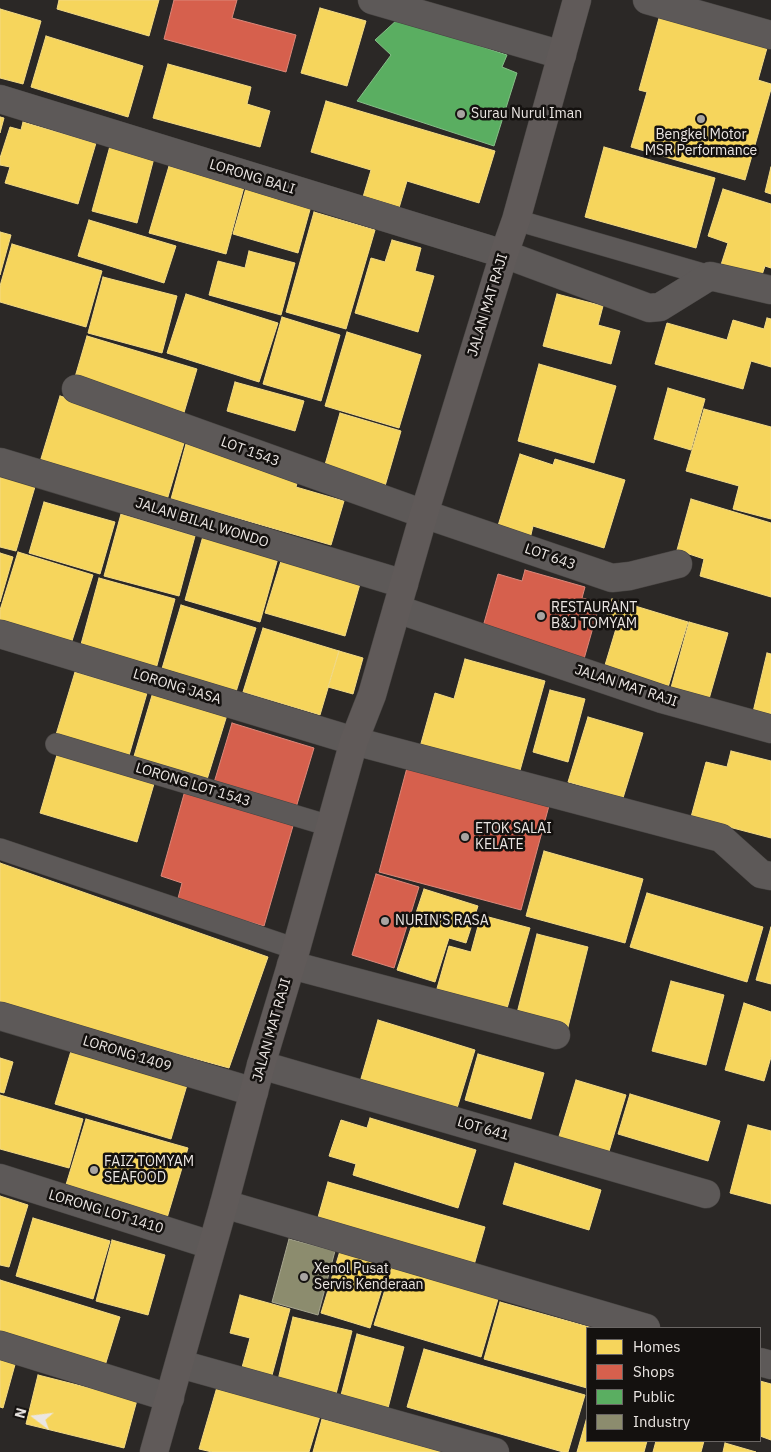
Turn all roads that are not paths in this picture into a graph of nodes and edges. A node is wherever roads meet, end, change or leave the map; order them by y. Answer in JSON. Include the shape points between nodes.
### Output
{"nodes":[{"id":1,"x":372,"y":0,"type":"edge"},
{"id":2,"x":577,"y":0,"type":"edge"},
{"id":3,"x":648,"y":0,"type":"edge"},
{"id":4,"x":771,"y":34,"type":"edge"},
{"id":5,"x":562,"y":55,"type":"junction"},
{"id":6,"x":0,"y":99,"type":"edge"},
{"id":7,"x":516,"y":220,"type":"junction"},
{"id":8,"x":504,"y":254,"type":"junction"},
{"id":9,"x":710,"y":276,"type":"junction"},
{"id":10,"x":771,"y":290,"type":"edge"},
{"id":11,"x":76,"y":390,"type":"dead end"},
{"id":12,"x":0,"y":462,"type":"edge"},
{"id":13,"x":424,"y":514,"type":"junction"},
{"id":14,"x":678,"y":564,"type":"dead end"},
{"id":15,"x":404,"y":584,"type":"junction"},
{"id":16,"x":397,"y":609,"type":"junction"},
{"id":17,"x":0,"y":634,"type":"edge"},
{"id":18,"x":771,"y":729,"type":"edge"},
{"id":19,"x":354,"y":741,"type":"junction"},
{"id":20,"x":56,"y":744,"type":"dead end"},
{"id":21,"x":330,"y":826,"type":"junction"},
{"id":22,"x":0,"y":849,"type":"edge"},
{"id":23,"x":771,"y":876,"type":"edge"},
{"id":24,"x":293,"y":957,"type":"junction"},
{"id":25,"x":0,"y":1016,"type":"edge"},
{"id":26,"x":556,"y":1035,"type":"dead end"},
{"id":27,"x":260,"y":1064,"type":"junction"},
{"id":28,"x":254,"y":1092,"type":"junction"},
{"id":29,"x":0,"y":1178,"type":"edge"},
{"id":30,"x":706,"y":1194,"type":"dead end"},
{"id":31,"x":224,"y":1204,"type":"junction"},
{"id":32,"x":211,"y":1245,"type":"junction"},
{"id":33,"x":643,"y":1327,"type":"edge"},
{"id":34,"x":0,"y":1345,"type":"edge"},
{"id":35,"x":180,"y":1364,"type":"junction"},
{"id":36,"x":170,"y":1398,"type":"junction"},
{"id":37,"x":154,"y":1452,"type":"edge"},
{"id":38,"x":495,"y":1452,"type":"edge"}],
"edges":[{"from":1,"to":5,"type":"street"},
{"from":2,"to":5,"type":"street","name":"JALAN MAT RAJI"},
{"from":3,"to":4,"type":"street"},
{"from":5,"to":7,"type":"street","name":"JALAN MAT RAJI"},
{"from":6,"to":8,"type":"street","name":"LORONG BALI"},
{"from":7,"to":8,"type":"street","name":"JALAN MAT RAJI"},
{"from":7,"to":9,"type":"lane"},
{"from":8,"to":9,"type":"street","name":"LORONG BALI","via":[[650,308],[660,307]]},
{"from":8,"to":13,"type":"street","name":"JALAN MAT RAJI"},
{"from":9,"to":10,"type":"street"},
{"from":11,"to":13,"type":"street","name":"LOT 1543"},
{"from":12,"to":15,"type":"street","name":"JALAN BILAL WONDO"},
{"from":13,"to":14,"type":"street","name":"LOT 643","via":[[612,578]]},
{"from":13,"to":15,"type":"street","name":"JALAN MAT RAJI"},
{"from":15,"to":16,"type":"street","name":"JALAN MAT RAJI"},
{"from":16,"to":18,"type":"street","name":"JALAN MAT RAJI","via":[[662,699]]},
{"from":16,"to":19,"type":"street","name":"JALAN MAT RAJI","via":[[372,695]]},
{"from":17,"to":19,"type":"street","name":"LORONG JASA"},
{"from":19,"to":21,"type":"street","name":"JALAN MAT RAJI"},
{"from":19,"to":23,"type":"street","name":"LORONG JASA","via":[[721,838],[761,874]]},
{"from":20,"to":21,"type":"lane","name":"LORONG LOT 1543"},
{"from":21,"to":24,"type":"street","name":"JALAN MAT RAJI"},
{"from":22,"to":24,"type":"lane"},
{"from":24,"to":26,"type":"street"},
{"from":24,"to":27,"type":"street","name":"JALAN MAT RAJI"},
{"from":25,"to":28,"type":"street","name":"LORONG 1409"},
{"from":27,"to":28,"type":"street","name":"JALAN MAT RAJI"},
{"from":27,"to":30,"type":"street","name":"LOT 641"},
{"from":28,"to":31,"type":"street","name":"JALAN MAT RAJI"},
{"from":29,"to":32,"type":"street","name":"LORONG LOT 1410"},
{"from":31,"to":32,"type":"street","name":"JALAN MAT RAJI"},
{"from":31,"to":33,"type":"street"},
{"from":32,"to":35,"type":"street","name":"JALAN MAT RAJI"},
{"from":34,"to":36,"type":"street"},
{"from":35,"to":36,"type":"street","name":"JALAN MAT RAJI"},
{"from":35,"to":38,"type":"street"},
{"from":36,"to":37,"type":"street","name":"JALAN MAT RAJI"}]}
